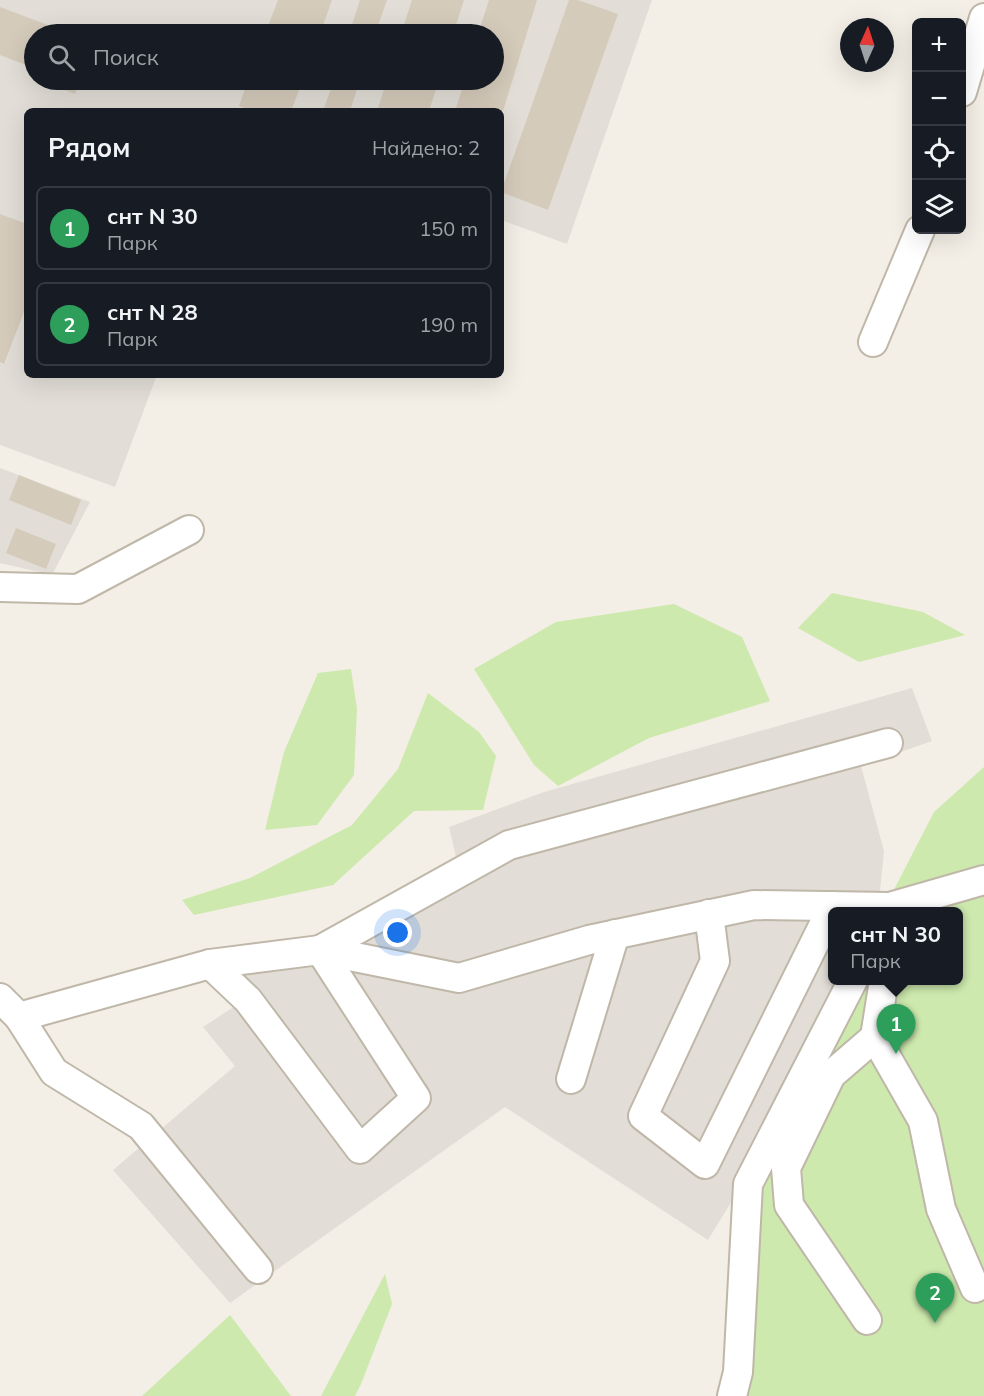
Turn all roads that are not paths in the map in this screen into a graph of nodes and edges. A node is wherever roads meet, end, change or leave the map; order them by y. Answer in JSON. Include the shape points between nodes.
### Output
{"nodes":[{"id":1,"x":984,"y":18,"type":"edge"},
{"id":2,"x":966,"y":79,"type":"edge"},
{"id":3,"x":918,"y":234,"type":"edge"},
{"id":4,"x":873,"y":342,"type":"dead end"},
{"id":5,"x":189,"y":530,"type":"dead end"},
{"id":6,"x":0,"y":586,"type":"edge"},
{"id":7,"x":888,"y":743,"type":"dead end"},
{"id":8,"x":983,"y":878,"type":"edge"},
{"id":9,"x":833,"y":906,"type":"joint"},
{"id":10,"x":866,"y":907,"type":"edge"},
{"id":11,"x":902,"y":907,"type":"edge"},
{"id":12,"x":709,"y":914,"type":"junction"},
{"id":13,"x":828,"y":916,"type":"edge"},
{"id":14,"x":615,"y":934,"type":"junction"},
{"id":15,"x":320,"y":950,"type":"junction"},
{"id":16,"x":210,"y":964,"type":"junction"},
{"id":17,"x":851,"y":985,"type":"edge"},
{"id":18,"x":883,"y":985,"type":"edge"},
{"id":19,"x":9,"y":1007,"type":"edge"},
{"id":20,"x":875,"y":1037,"type":"junction"},
{"id":21,"x":570,"y":1079,"type":"dead end"},
{"id":22,"x":258,"y":1269,"type":"dead end"},
{"id":23,"x":975,"y":1288,"type":"dead end"},
{"id":24,"x":867,"y":1320,"type":"dead end"},
{"id":25,"x":732,"y":1396,"type":"edge"}],
"edges":[{"from":1,"to":2,"type":"street"},
{"from":3,"to":4,"type":"street"},
{"from":5,"to":6,"type":"street","via":[[78,589]]},
{"from":7,"to":15,"type":"street","via":[[508,845]]},
{"from":8,"to":11,"type":"street"},
{"from":9,"to":10,"type":"street"},
{"from":9,"to":12,"type":"street","via":[[754,905]]},
{"from":12,"to":13,"type":"street","via":[[715,961],[643,1116],[705,1164]]},
{"from":12,"to":14,"type":"street"},
{"from":14,"to":15,"type":"street","via":[[459,978]]},
{"from":14,"to":21,"type":"street"},
{"from":15,"to":16,"type":"street"},
{"from":15,"to":16,"type":"street","via":[[416,1098],[360,1149],[248,1000]]},
{"from":16,"to":19,"type":"street"},
{"from":17,"to":25,"type":"street","via":[[748,1184],[738,1372]]},
{"from":18,"to":20,"type":"street"},
{"from":19,"to":22,"type":"street","via":[[54,1072],[141,1126]]},
{"from":20,"to":23,"type":"street","via":[[923,1121],[941,1209]]},
{"from":20,"to":24,"type":"street","via":[[831,1075],[786,1168],[789,1205]]}]}
